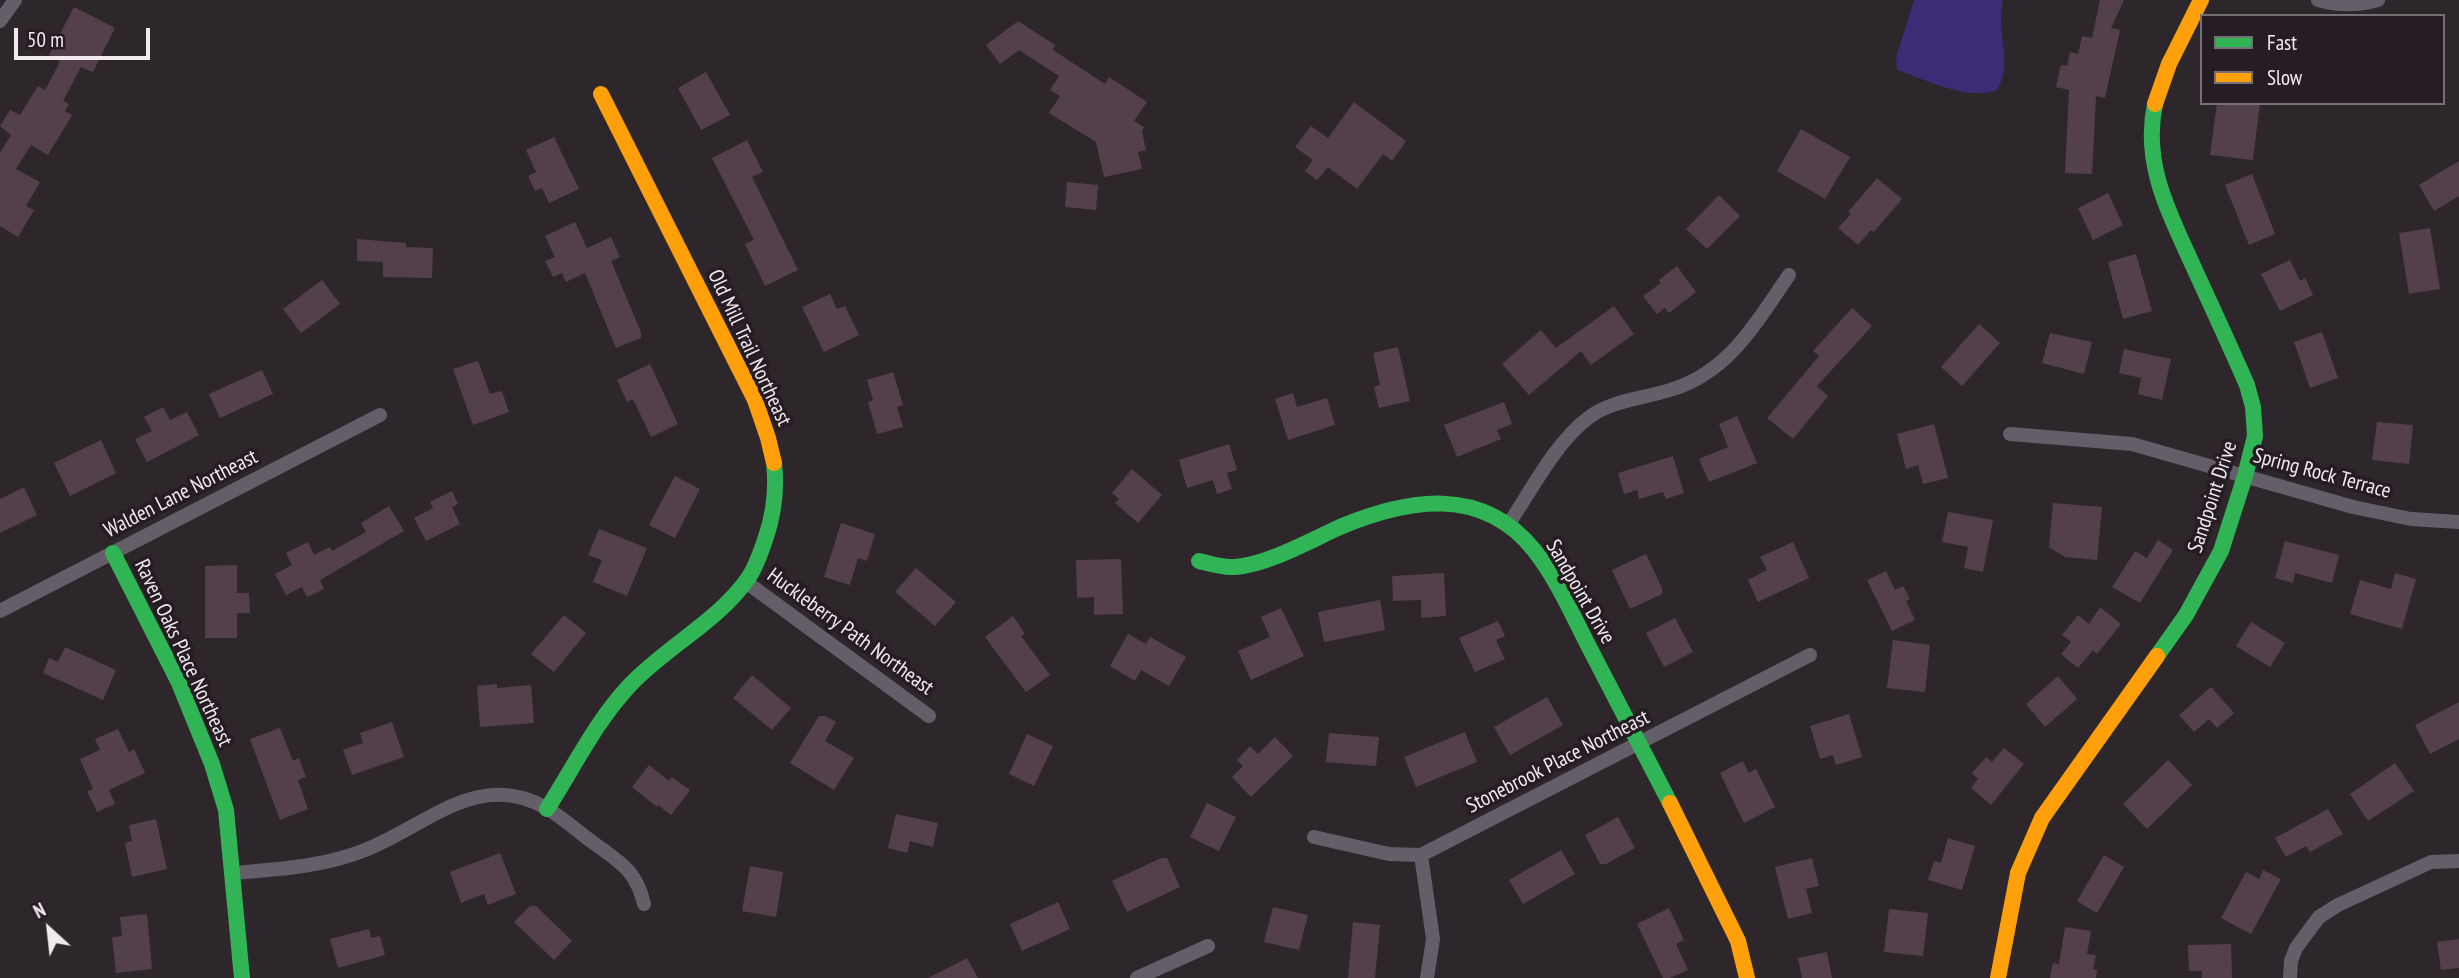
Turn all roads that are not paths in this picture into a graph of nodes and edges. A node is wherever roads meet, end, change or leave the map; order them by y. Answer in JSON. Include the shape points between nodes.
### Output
{"nodes":[{"id":1,"x":15,"y":0,"type":"edge"},
{"id":2,"x":2201,"y":0,"type":"edge"},
{"id":3,"x":2318,"y":0,"type":"edge"},
{"id":4,"x":2378,"y":0,"type":"edge"},
{"id":5,"x":0,"y":21,"type":"edge"},
{"id":6,"x":601,"y":94,"type":"dead end"},
{"id":7,"x":1789,"y":275,"type":"dead end"},
{"id":8,"x":380,"y":415,"type":"dead end"},
{"id":9,"x":2010,"y":434,"type":"dead end"},
{"id":10,"x":2245,"y":476,"type":"junction"},
{"id":11,"x":2459,"y":522,"type":"edge"},
{"id":12,"x":1508,"y":525,"type":"junction"},
{"id":13,"x":113,"y":553,"type":"junction"},
{"id":14,"x":1199,"y":561,"type":"dead end"},
{"id":15,"x":746,"y":582,"type":"junction"},
{"id":16,"x":0,"y":611,"type":"edge"},
{"id":17,"x":1810,"y":655,"type":"dead end"},
{"id":18,"x":929,"y":716,"type":"dead end"},
{"id":19,"x":1639,"y":744,"type":"junction"},
{"id":20,"x":547,"y":809,"type":"junction"},
{"id":21,"x":1314,"y":837,"type":"dead end"},
{"id":22,"x":1421,"y":855,"type":"junction"},
{"id":23,"x":2459,"y":860,"type":"edge"},
{"id":24,"x":233,"y":873,"type":"junction"},
{"id":25,"x":643,"y":904,"type":"dead end"},
{"id":26,"x":1208,"y":946,"type":"dead end"},
{"id":27,"x":242,"y":978,"type":"edge"},
{"id":28,"x":1137,"y":978,"type":"edge"},
{"id":29,"x":1427,"y":978,"type":"edge"},
{"id":30,"x":1747,"y":978,"type":"edge"},
{"id":31,"x":1998,"y":978,"type":"edge"},
{"id":32,"x":2290,"y":978,"type":"edge"}],
"edges":[{"from":1,"to":5,"type":"street"},
{"from":2,"to":10,"type":"street","name":"Sandpoint Drive","via":[[2165,69],[2150,134],[2152,166],[2250,396],[2255,436]]},
{"from":3,"to":4,"type":"street","via":[[2341,5]]},
{"from":6,"to":15,"type":"street","name":"Old Mill Trail Northeast","via":[[766,427],[777,485],[774,510],[769,533]]},
{"from":7,"to":12,"type":"street","via":[[1734,352],[1716,367],[1688,384],[1616,403],[1588,418],[1559,449]]},
{"from":8,"to":13,"type":"street","name":"Walden Lane Northeast"},
{"from":9,"to":10,"type":"street","name":"Spring Rock Terrace","via":[[2132,444]]},
{"from":10,"to":11,"type":"street","name":"Spring Rock Terrace","via":[[2383,514]]},
{"from":10,"to":31,"type":"street","name":"Sandpoint Drive","via":[[2221,551],[2186,615],[2042,818],[2016,882]]},
{"from":12,"to":14,"type":"street","name":"Sandpoint Drive","via":[[1465,507],[1421,503],[1372,515],[1251,564],[1225,568]]},
{"from":12,"to":19,"type":"street","name":"Sandpoint Drive","via":[[1556,582]]},
{"from":13,"to":16,"type":"street","name":"Walden Lane Northeast"},
{"from":13,"to":24,"type":"street","name":"Raven Oaks Place Northeast","via":[[178,682],[212,764],[226,810]]},
{"from":15,"to":18,"type":"street","name":"Huckleberry Path Northeast"},
{"from":15,"to":20,"type":"street","name":"Old Mill Trail Northeast","via":[[630,685],[610,708]]},
{"from":17,"to":19,"type":"street","name":"Stonebrook Place Northeast"},
{"from":19,"to":22,"type":"street","name":"Stonebrook Place Northeast"},
{"from":19,"to":30,"type":"street","name":"Sandpoint Drive","via":[[1732,926]]},
{"from":20,"to":24,"type":"street","via":[[498,794],[475,796],[365,850],[306,866]]},
{"from":20,"to":25,"type":"street","via":[[626,867],[640,885]]},
{"from":21,"to":22,"type":"street","via":[[1390,854]]},
{"from":22,"to":29,"type":"street","via":[[1433,939]]},
{"from":23,"to":32,"type":"street","via":[[2431,862],[2319,917],[2296,948]]},
{"from":24,"to":27,"type":"street","name":"Raven Oaks Place Northeast"},
{"from":26,"to":28,"type":"street"}]}
